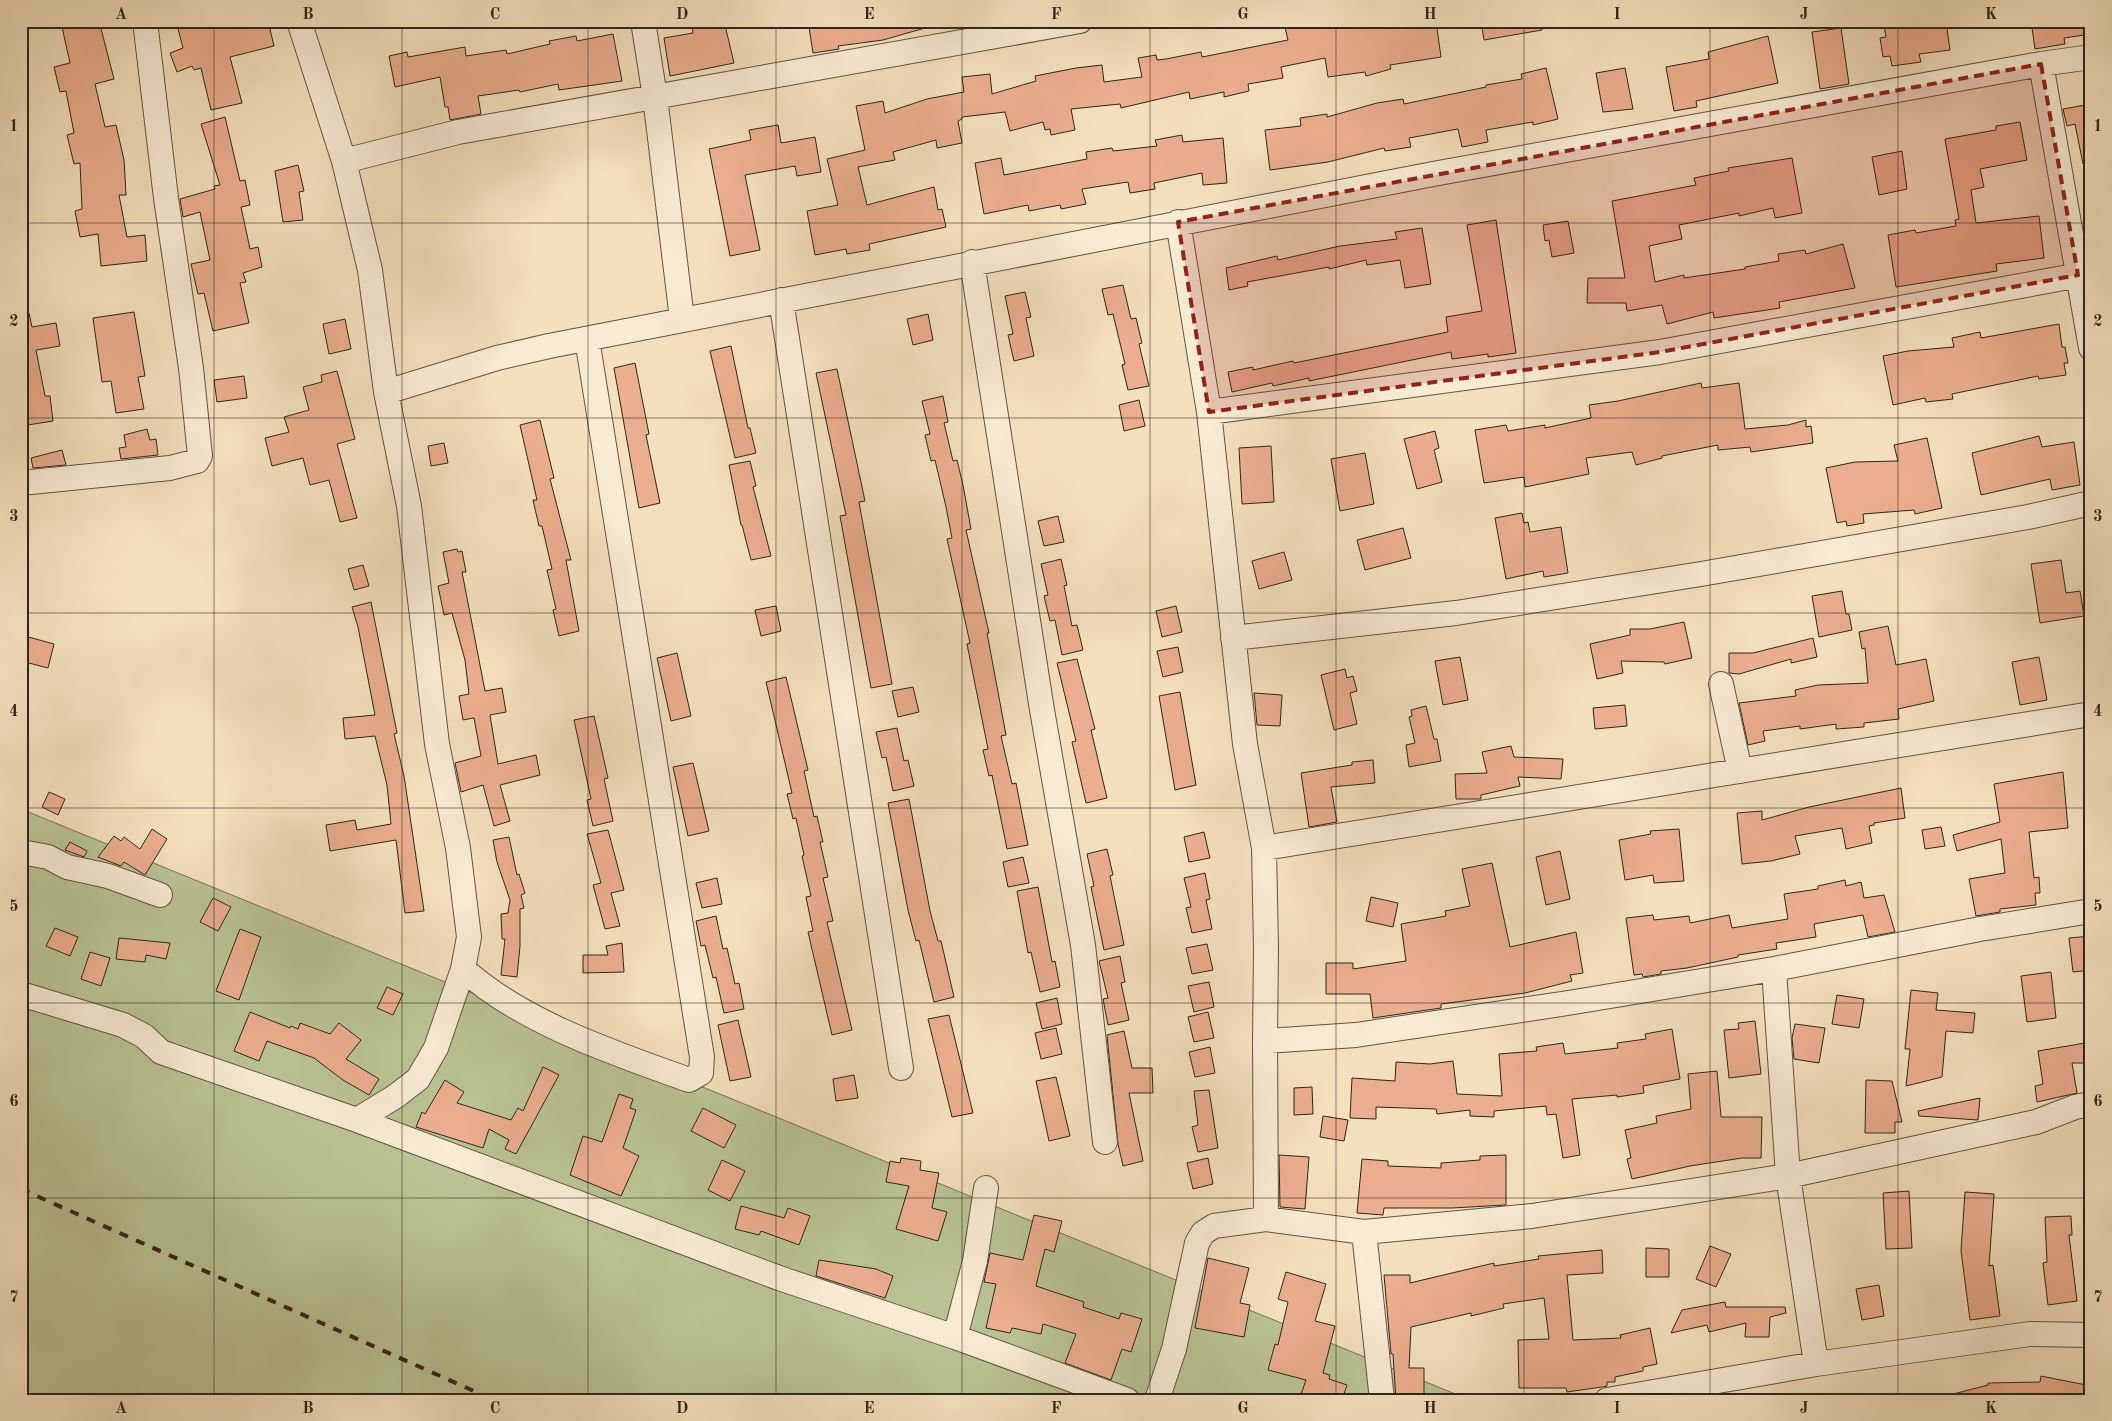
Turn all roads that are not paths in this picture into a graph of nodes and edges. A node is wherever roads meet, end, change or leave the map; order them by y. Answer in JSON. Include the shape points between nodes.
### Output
{"nodes":[{"id":1,"x":146,"y":21,"type":"edge"},
{"id":2,"x":299,"y":21,"type":"edge"},
{"id":3,"x":643,"y":21,"type":"edge"},
{"id":4,"x":1080,"y":21,"type":"edge"},
{"id":5,"x":2091,"y":58,"type":"edge"},
{"id":6,"x":2042,"y":64,"type":"junction"},
{"id":7,"x":655,"y":97,"type":"junction"},
{"id":8,"x":344,"y":160,"type":"junction"},
{"id":9,"x":1178,"y":222,"type":"junction"},
{"id":10,"x":972,"y":262,"type":"junction"},
{"id":11,"x":2084,"y":274,"type":"edge"},
{"id":12,"x":781,"y":300,"type":"junction"},
{"id":13,"x":682,"y":319,"type":"junction"},
{"id":14,"x":588,"y":339,"type":"junction"},
{"id":15,"x":2091,"y":348,"type":"edge"},
{"id":16,"x":386,"y":392,"type":"junction"},
{"id":17,"x":1209,"y":412,"type":"junction"},
{"id":18,"x":21,"y":484,"type":"edge"},
{"id":19,"x":2091,"y":503,"type":"edge"},
{"id":20,"x":1233,"y":638,"type":"junction"},
{"id":21,"x":1721,"y":684,"type":"dead end"},
{"id":22,"x":2091,"y":714,"type":"edge"},
{"id":23,"x":1740,"y":771,"type":"junction"},
{"id":24,"x":1264,"y":848,"type":"junction"},
{"id":25,"x":21,"y":852,"type":"edge"},
{"id":26,"x":160,"y":895,"type":"dead end"},
{"id":27,"x":2091,"y":911,"type":"edge"},
{"id":28,"x":1774,"y":969,"type":"junction"},
{"id":29,"x":463,"y":970,"type":"junction"},
{"id":30,"x":21,"y":994,"type":"edge"},
{"id":31,"x":1265,"y":1041,"type":"junction"},
{"id":32,"x":902,"y":1068,"type":"dead end"},
{"id":33,"x":2091,"y":1104,"type":"edge"},
{"id":34,"x":357,"y":1120,"type":"junction"},
{"id":35,"x":1105,"y":1142,"type":"dead end"},
{"id":36,"x":1788,"y":1176,"type":"junction"},
{"id":37,"x":986,"y":1188,"type":"dead end"},
{"id":38,"x":1266,"y":1219,"type":"junction"},
{"id":39,"x":1364,"y":1232,"type":"junction"},
{"id":40,"x":2091,"y":1335,"type":"edge"},
{"id":41,"x":955,"y":1337,"type":"junction"},
{"id":42,"x":1816,"y":1364,"type":"junction"},
{"id":43,"x":1127,"y":1400,"type":"edge"},
{"id":44,"x":1156,"y":1400,"type":"edge"},
{"id":45,"x":1382,"y":1400,"type":"edge"},
{"id":46,"x":1607,"y":1400,"type":"edge"}],
"edges":[{"from":1,"to":18,"type":"street","via":[[200,456],[197,461],[170,468]]},
{"from":2,"to":8,"type":"street"},
{"from":3,"to":7,"type":"street"},
{"from":4,"to":7,"type":"street"},
{"from":5,"to":6,"type":"street"},
{"from":6,"to":9,"type":"street"},
{"from":6,"to":11,"type":"street"},
{"from":7,"to":8,"type":"street","via":[[458,132]]},
{"from":7,"to":13,"type":"street"},
{"from":8,"to":16,"type":"street","via":[[370,270]]},
{"from":9,"to":10,"type":"street"},
{"from":9,"to":17,"type":"street"},
{"from":10,"to":12,"type":"street"},
{"from":10,"to":35,"type":"street","via":[[1042,710],[1083,945]]},
{"from":11,"to":15,"type":"street"},
{"from":11,"to":17,"type":"street","via":[[1660,352]]},
{"from":12,"to":13,"type":"street"},
{"from":12,"to":32,"type":"street"},
{"from":13,"to":14,"type":"street"},
{"from":14,"to":16,"type":"street","via":[[497,358]]},
{"from":14,"to":29,"type":"street","via":[[702,1057],[701,1073],[689,1080],[566,1032],[522,1012],[486,990]]},
{"from":16,"to":29,"type":"street","via":[[409,506],[437,744],[458,848],[469,937]]},
{"from":17,"to":20,"type":"street"},
{"from":19,"to":20,"type":"street","via":[[2028,517],[1456,613]]},
{"from":20,"to":24,"type":"street","via":[[1245,744]]},
{"from":21,"to":23,"type":"street"},
{"from":22,"to":23,"type":"street"},
{"from":23,"to":24,"type":"street"},
{"from":24,"to":31,"type":"street"},
{"from":25,"to":26,"type":"street","via":[[48,857],[67,867],[108,876]]},
{"from":27,"to":28,"type":"street"},
{"from":28,"to":31,"type":"street","via":[[1356,1036]]},
{"from":28,"to":36,"type":"street"},
{"from":29,"to":34,"type":"street","via":[[436,1048],[418,1079]]},
{"from":30,"to":34,"type":"street","via":[[123,1025],[144,1036],[162,1052]]},
{"from":31,"to":38,"type":"street"},
{"from":33,"to":36,"type":"street","via":[[2036,1122]]},
{"from":34,"to":41,"type":"street","via":[[779,1278]]},
{"from":36,"to":39,"type":"street","via":[[1532,1216]]},
{"from":36,"to":42,"type":"street"},
{"from":37,"to":41,"type":"street","via":[[975,1261]]},
{"from":38,"to":39,"type":"street"},
{"from":38,"to":44,"type":"street","via":[[1214,1226],[1197,1243],[1174,1349]]},
{"from":39,"to":45,"type":"street"},
{"from":40,"to":42,"type":"street","via":[[2030,1334]]},
{"from":41,"to":43,"type":"street"},
{"from":42,"to":46,"type":"street"}]}
